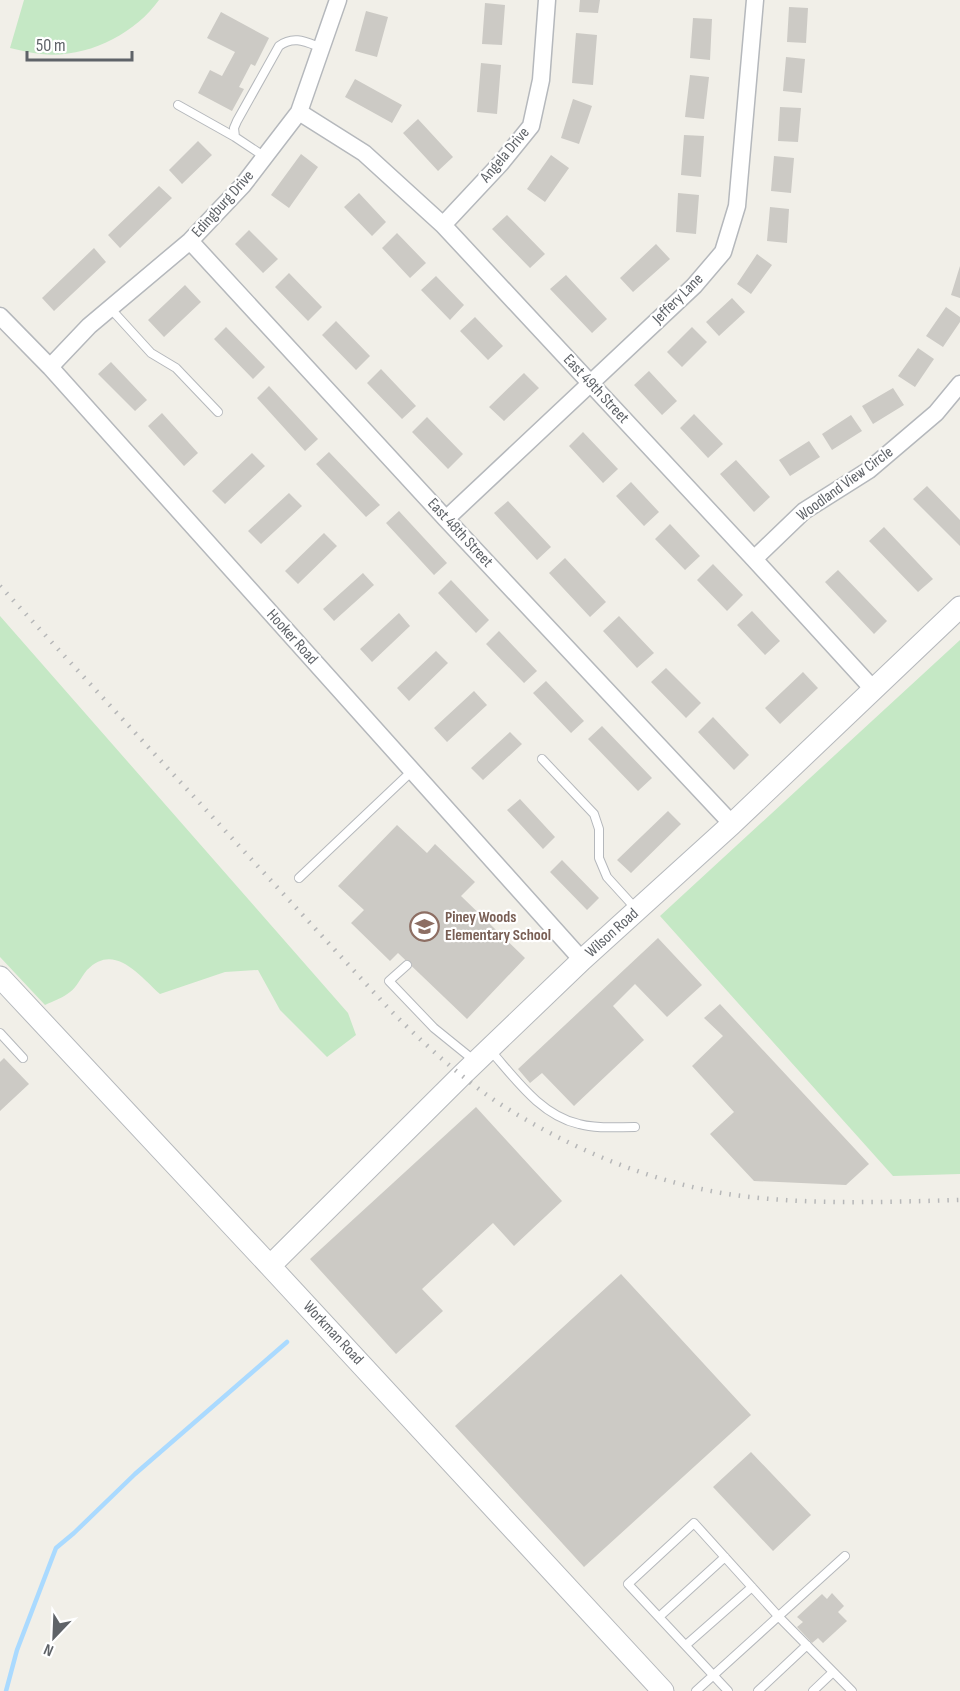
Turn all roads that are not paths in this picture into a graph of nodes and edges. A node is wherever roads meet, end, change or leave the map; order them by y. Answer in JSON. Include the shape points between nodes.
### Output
{"nodes":[{"id":1,"x":338,"y":0,"type":"edge"},
{"id":2,"x":547,"y":0,"type":"edge"},
{"id":3,"x":755,"y":0,"type":"edge"},
{"id":4,"x":322,"y":48,"type":"junction"},
{"id":5,"x":178,"y":105,"type":"dead end"},
{"id":6,"x":298,"y":112,"type":"junction"},
{"id":7,"x":235,"y":137,"type":"junction"},
{"id":8,"x":265,"y":157,"type":"junction"},
{"id":9,"x":443,"y":225,"type":"junction"},
{"id":10,"x":190,"y":241,"type":"junction"},
{"id":11,"x":110,"y":308,"type":"junction"},
{"id":12,"x":0,"y":316,"type":"edge"},
{"id":13,"x":50,"y":367,"type":"junction"},
{"id":14,"x":591,"y":383,"type":"junction"},
{"id":15,"x":960,"y":384,"type":"edge"},
{"id":16,"x":218,"y":412,"type":"dead end"},
{"id":17,"x":446,"y":519,"type":"junction"},
{"id":18,"x":754,"y":559,"type":"junction"},
{"id":19,"x":960,"y":607,"type":"edge"},
{"id":20,"x":873,"y":689,"type":"junction"},
{"id":21,"x":542,"y":759,"type":"dead end"},
{"id":22,"x":412,"y":771,"type":"junction"},
{"id":23,"x":732,"y":824,"type":"junction"},
{"id":24,"x":299,"y":878,"type":"dead end"},
{"id":25,"x":638,"y":910,"type":"junction"},
{"id":26,"x":582,"y":960,"type":"junction"},
{"id":27,"x":407,"y":965,"type":"dead end"},
{"id":28,"x":2,"y":984,"type":"edge"},
{"id":29,"x":0,"y":1033,"type":"edge"},
{"id":30,"x":483,"y":1056,"type":"junction"},
{"id":31,"x":23,"y":1058,"type":"dead end"},
{"id":32,"x":635,"y":1127,"type":"dead end"},
{"id":33,"x":270,"y":1266,"type":"junction"},
{"id":34,"x":845,"y":1556,"type":"dead end"},
{"id":35,"x":725,"y":1557,"type":"junction"},
{"id":36,"x":752,"y":1587,"type":"junction"},
{"id":37,"x":659,"y":1617,"type":"junction"},
{"id":38,"x":779,"y":1617,"type":"junction"},
{"id":39,"x":686,"y":1645,"type":"junction"},
{"id":40,"x":807,"y":1645,"type":"junction"},
{"id":41,"x":833,"y":1672,"type":"junction"},
{"id":42,"x":714,"y":1675,"type":"junction"},
{"id":43,"x":663,"y":1691,"type":"edge"},
{"id":44,"x":696,"y":1691,"type":"edge"},
{"id":45,"x":728,"y":1691,"type":"edge"},
{"id":46,"x":758,"y":1691,"type":"edge"},
{"id":47,"x":813,"y":1691,"type":"edge"},
{"id":48,"x":852,"y":1691,"type":"edge"}],
"edges":[{"from":1,"to":4,"type":"street","name":"Edingburg Drive"},
{"from":2,"to":9,"type":"street","name":"Angela Drive","via":[[541,80],[531,126]]},
{"from":3,"to":14,"type":"street","name":"Jeffery Lane","via":[[737,206],[723,252],[694,286]]},
{"from":4,"to":6,"type":"street","name":"Edingburg Drive"},
{"from":4,"to":7,"type":"lane","via":[[299,39],[286,40],[279,46],[237,121]]},
{"from":5,"to":7,"type":"lane"},
{"from":6,"to":8,"type":"street","name":"Edingburg Drive"},
{"from":6,"to":9,"type":"street","name":"East 49th Street","via":[[364,153]]},
{"from":7,"to":8,"type":"lane"},
{"from":8,"to":10,"type":"street","name":"Edingburg Drive"},
{"from":9,"to":14,"type":"street","name":"East 49th Street"},
{"from":10,"to":11,"type":"street","name":"Edingburg Drive"},
{"from":10,"to":17,"type":"street","name":"East 48th Street"},
{"from":11,"to":13,"type":"street","name":"Edingburg Drive"},
{"from":11,"to":16,"type":"lane","via":[[151,353],[176,368]]},
{"from":12,"to":13,"type":"street","name":"Hooker Road"},
{"from":13,"to":22,"type":"street","name":"Hooker Road"},
{"from":14,"to":17,"type":"street","name":"Jeffery Lane"},
{"from":14,"to":18,"type":"street","name":"East 49th Street"},
{"from":15,"to":18,"type":"street","name":"Woodland View Circle","via":[[936,414],[869,470],[804,511]]},
{"from":17,"to":23,"type":"street","name":"East 48th Street"},
{"from":18,"to":20,"type":"street","name":"East 49th Street"},
{"from":19,"to":20,"type":"street","name":"Wilson Road"},
{"from":20,"to":23,"type":"street","name":"Wilson Road"},
{"from":21,"to":25,"type":"lane","via":[[594,814],[599,829],[599,858],[607,877]]},
{"from":22,"to":24,"type":"lane"},
{"from":22,"to":26,"type":"street","name":"Hooker Road"},
{"from":23,"to":25,"type":"street","name":"Wilson Road"},
{"from":25,"to":26,"type":"street","name":"Wilson Road"},
{"from":26,"to":30,"type":"street","name":"Wilson Road"},
{"from":27,"to":30,"type":"lane","via":[[389,981],[434,1028]]},
{"from":28,"to":33,"type":"street","name":"Workman Road"},
{"from":29,"to":31,"type":"lane"},
{"from":30,"to":32,"type":"lane","via":[[539,1104],[561,1117],[590,1126]]},
{"from":30,"to":33,"type":"street","name":"Wilson Road"},
{"from":33,"to":43,"type":"street","name":"Workman Road"},
{"from":34,"to":38,"type":"lane"},
{"from":35,"to":36,"type":"lane"},
{"from":35,"to":37,"type":"lane"},
{"from":35,"to":37,"type":"lane","via":[[694,1523],[628,1584]]},
{"from":36,"to":38,"type":"lane"},
{"from":36,"to":39,"type":"lane"},
{"from":37,"to":39,"type":"lane"},
{"from":38,"to":40,"type":"lane"},
{"from":38,"to":42,"type":"lane"},
{"from":39,"to":42,"type":"lane"},
{"from":40,"to":41,"type":"lane"},
{"from":40,"to":46,"type":"lane"},
{"from":41,"to":47,"type":"lane"},
{"from":41,"to":48,"type":"lane"},
{"from":42,"to":44,"type":"lane"},
{"from":42,"to":45,"type":"lane"}]}
